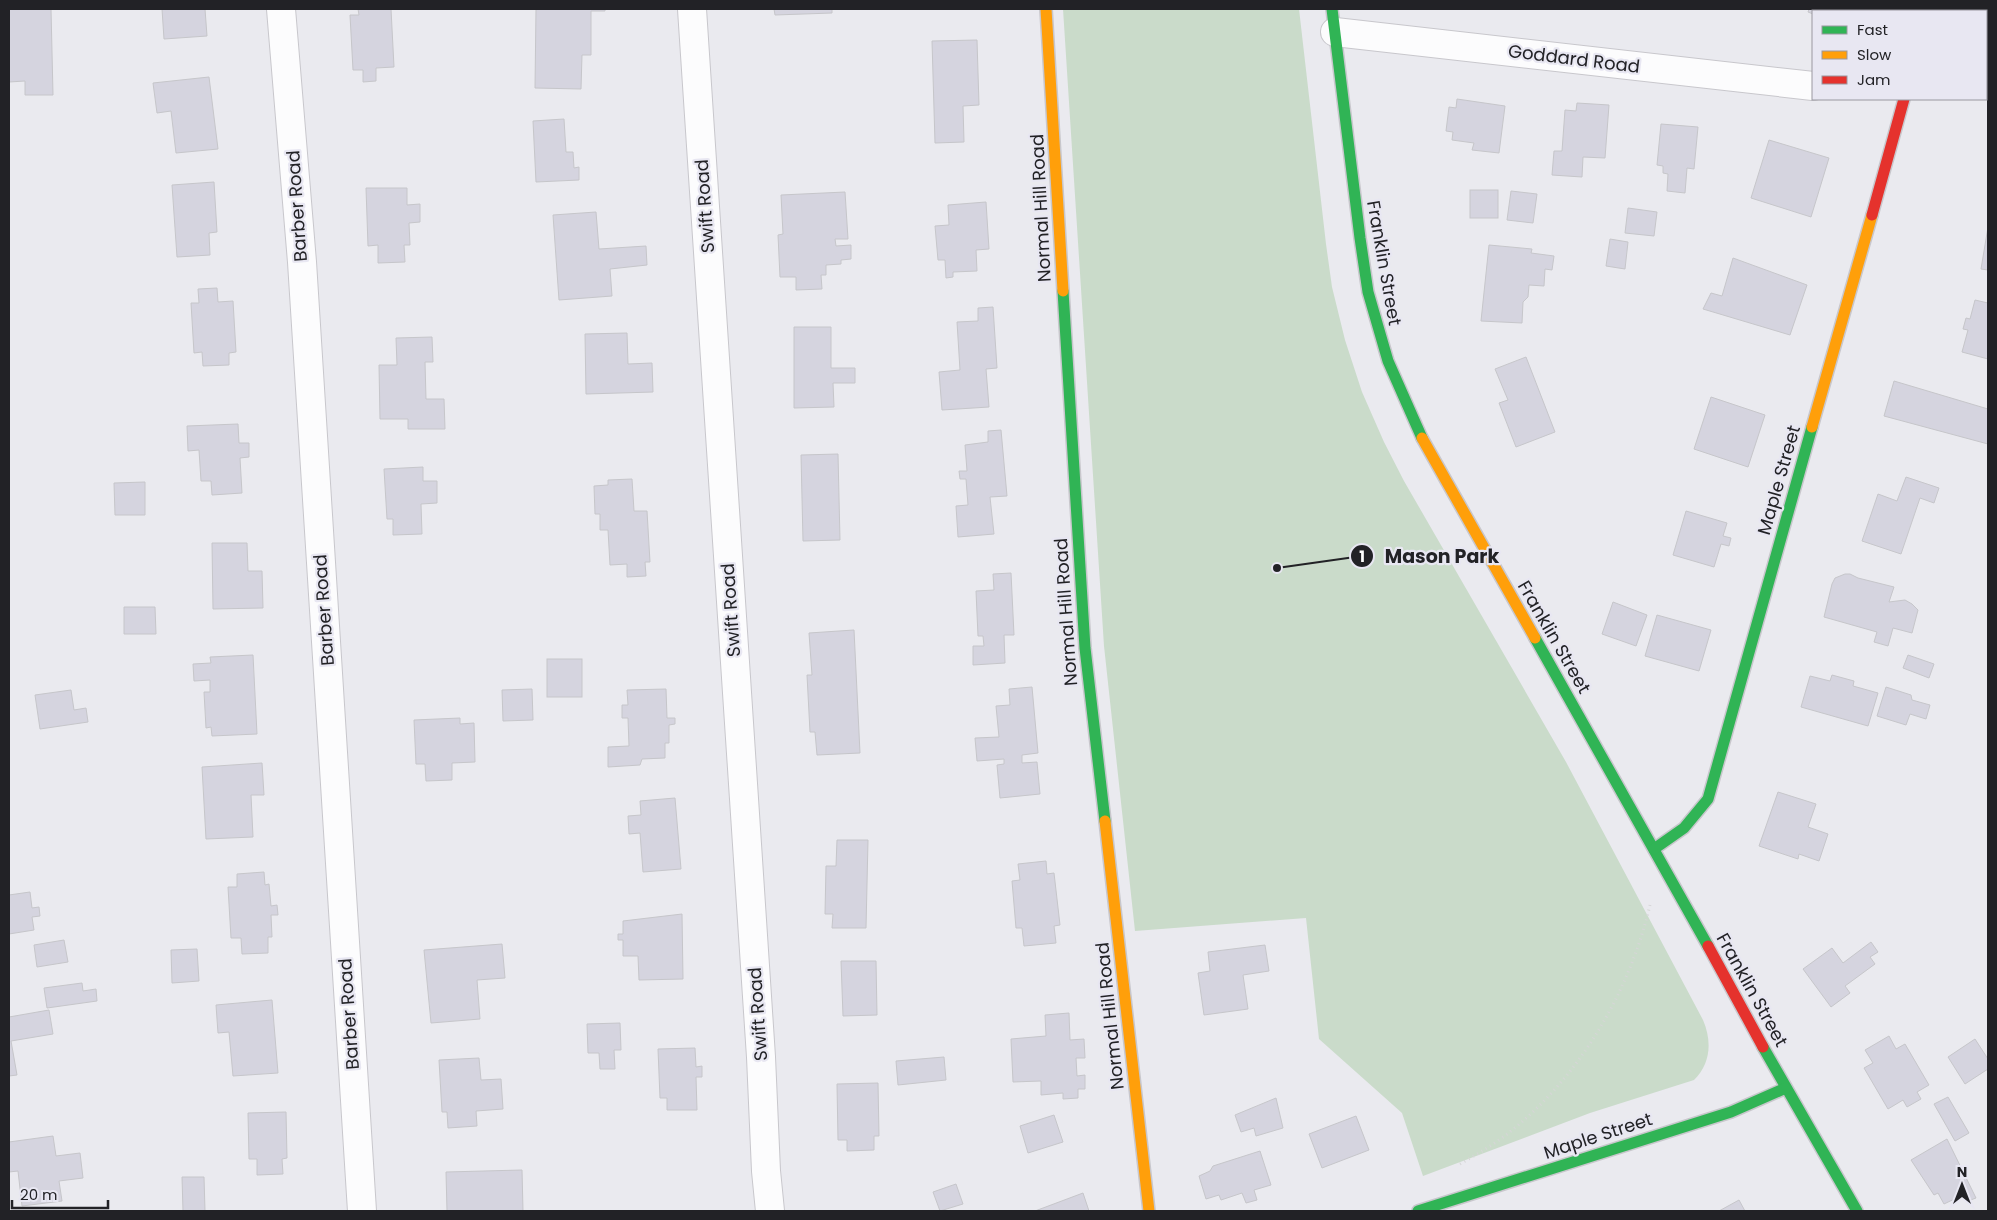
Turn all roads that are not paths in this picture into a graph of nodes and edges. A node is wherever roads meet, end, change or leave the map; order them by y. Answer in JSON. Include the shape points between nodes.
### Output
{"nodes":[{"id":1,"x":281,"y":9,"type":"edge"},
{"id":2,"x":692,"y":9,"type":"edge"},
{"id":3,"x":1046,"y":9,"type":"edge"},
{"id":4,"x":1333,"y":21,"type":"edge"},
{"id":5,"x":1812,"y":86,"type":"edge"},
{"id":6,"x":1904,"y":100,"type":"edge"},
{"id":7,"x":1654,"y":849,"type":"junction"},
{"id":8,"x":1786,"y":1088,"type":"junction"},
{"id":9,"x":362,"y":1211,"type":"edge"},
{"id":10,"x":770,"y":1211,"type":"edge"},
{"id":11,"x":1149,"y":1211,"type":"edge"},
{"id":12,"x":1418,"y":1211,"type":"edge"},
{"id":13,"x":1857,"y":1211,"type":"edge"}],
"edges":[{"from":1,"to":9,"type":"street","name":"Barber Road","via":[[302,262]]},
{"from":2,"to":10,"type":"street","name":"Swift Road"},
{"from":3,"to":11,"type":"street","name":"Normal Hill Road","via":[[1085,648]]},
{"from":4,"to":5,"type":"street","name":"Goddard Road"},
{"from":4,"to":7,"type":"street","name":"Franklin Street","via":[[1360,242],[1376,326],[1392,372],[1432,459]]},
{"from":6,"to":7,"type":"street","name":"Maple Street","via":[[1708,799],[1695,819]]},
{"from":7,"to":8,"type":"street","name":"Franklin Street"},
{"from":8,"to":12,"type":"street","name":"Maple Street","via":[[1731,1112]]},
{"from":8,"to":13,"type":"street","name":"Franklin Street"}]}
